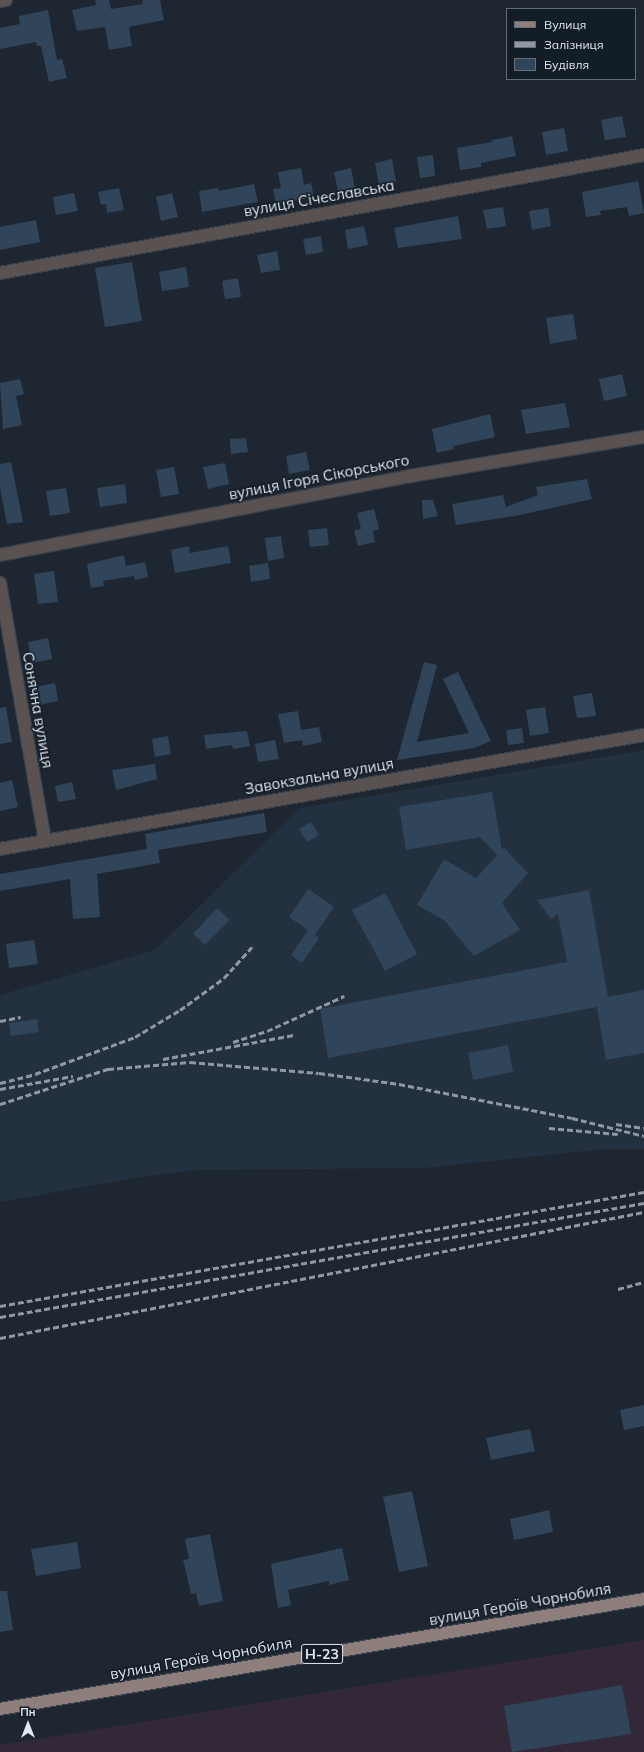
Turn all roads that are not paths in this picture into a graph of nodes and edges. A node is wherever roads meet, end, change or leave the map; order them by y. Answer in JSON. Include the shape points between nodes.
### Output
{"nodes":[{"id":1,"x":6,"y":0,"type":"edge"},
{"id":2,"x":0,"y":1,"type":"edge"},
{"id":3,"x":644,"y":155,"type":"edge"},
{"id":4,"x":0,"y":272,"type":"edge"},
{"id":5,"x":644,"y":437,"type":"edge"},
{"id":6,"x":0,"y":555,"type":"edge"},
{"id":7,"x":0,"y":583,"type":"edge"},
{"id":8,"x":644,"y":735,"type":"edge"},
{"id":9,"x":44,"y":841,"type":"junction"},
{"id":10,"x":0,"y":849,"type":"edge"},
{"id":11,"x":644,"y":1599,"type":"edge"},
{"id":12,"x":0,"y":1709,"type":"edge"}],
"edges":[{"from":1,"to":2,"type":"street"},
{"from":3,"to":4,"type":"street","name":"вулиця Січеславська"},
{"from":5,"to":6,"type":"street","name":"вулиця Ігоря Сікорського","via":[[410,476]]},
{"from":7,"to":9,"type":"street","name":"Сонячна вулиця"},
{"from":8,"to":9,"type":"street","name":"Завокзальна вулиця"},
{"from":9,"to":10,"type":"street","name":"Завокзальна вулиця"},
{"from":11,"to":12,"type":"main road","name":"вулиця Героїв Чорнобиля","number":"Н-23"}]}
